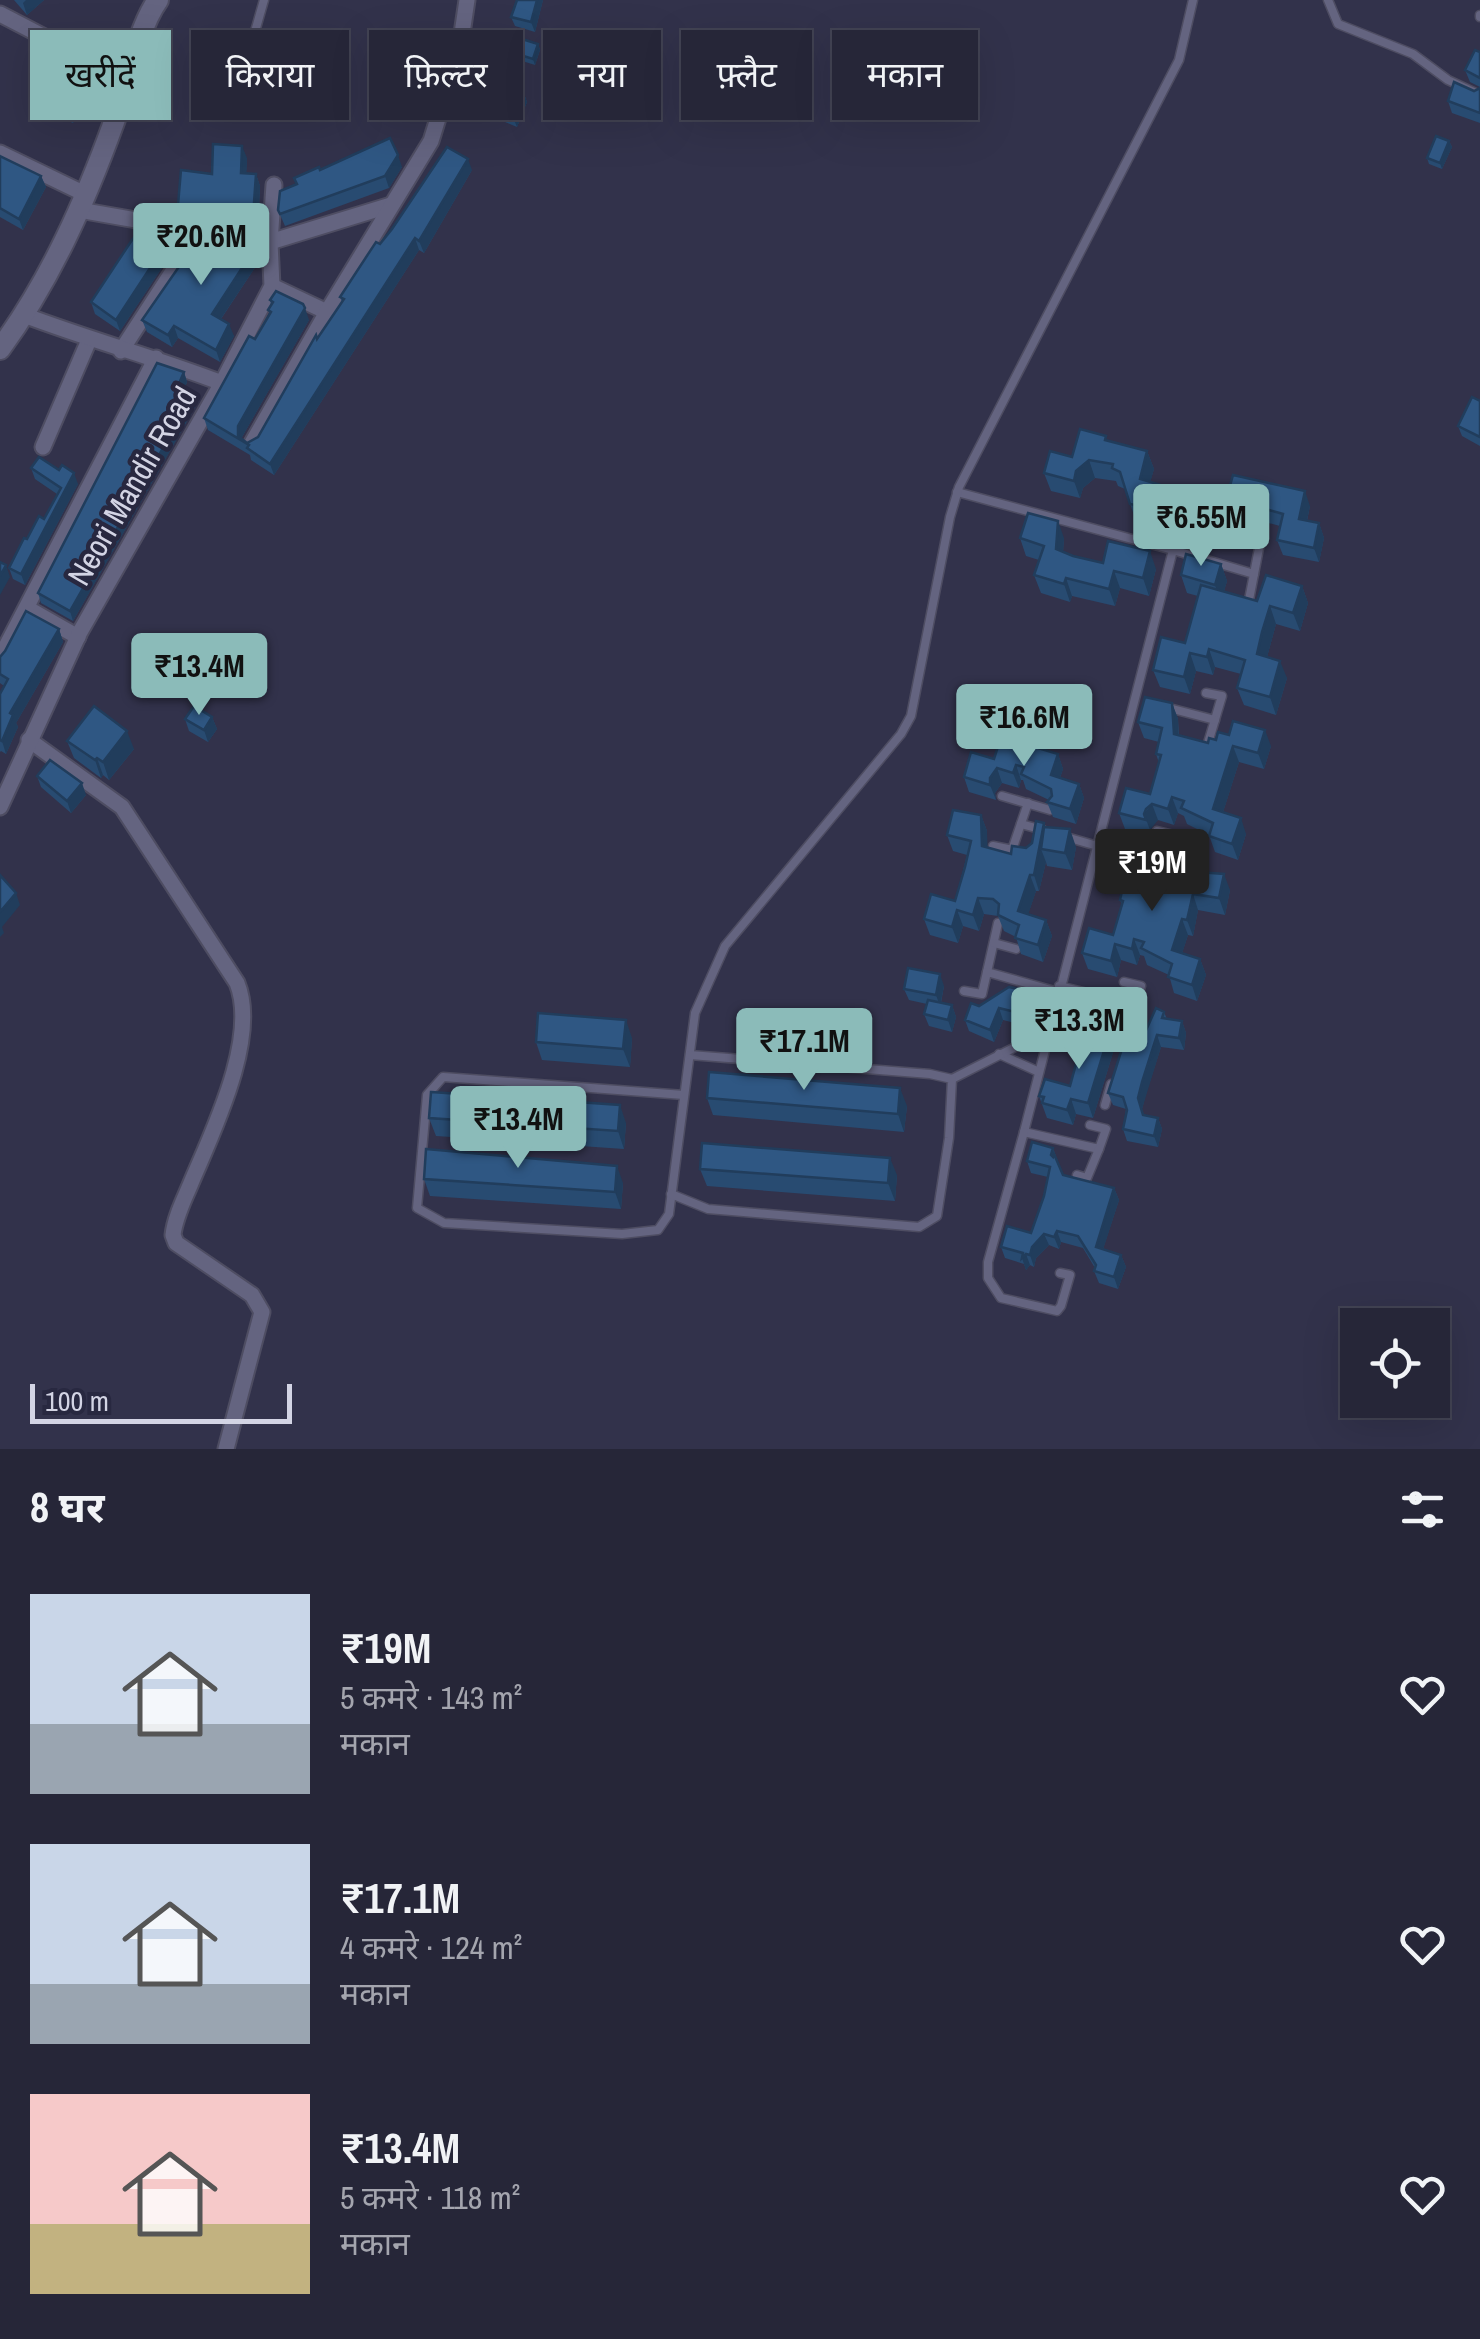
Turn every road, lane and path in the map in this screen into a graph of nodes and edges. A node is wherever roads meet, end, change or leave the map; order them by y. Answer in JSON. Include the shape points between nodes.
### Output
{"nodes":[{"id":1,"x":264,"y":0,"type":"edge"},
{"id":2,"x":467,"y":0,"type":"edge"},
{"id":3,"x":1193,"y":0,"type":"edge"},
{"id":4,"x":1328,"y":0,"type":"edge"},
{"id":5,"x":149,"y":4,"type":"edge"},
{"id":6,"x":0,"y":14,"type":"edge"},
{"id":7,"x":31,"y":30,"type":"edge"},
{"id":8,"x":142,"y":30,"type":"edge"},
{"id":9,"x":255,"y":30,"type":"edge"},
{"id":10,"x":1480,"y":94,"type":"edge"},
{"id":11,"x":114,"y":120,"type":"edge"},
{"id":12,"x":0,"y":153,"type":"edge"},
{"id":13,"x":274,"y":185,"type":"dead end"},
{"id":14,"x":83,"y":202,"type":"junction"},
{"id":15,"x":390,"y":205,"type":"junction"},
{"id":16,"x":200,"y":230,"type":"junction"},
{"id":17,"x":270,"y":242,"type":"junction"},
{"id":18,"x":272,"y":286,"type":"junction"},
{"id":19,"x":326,"y":312,"type":"junction"},
{"id":20,"x":24,"y":315,"type":"junction"},
{"id":21,"x":89,"y":340,"type":"junction"},
{"id":22,"x":0,"y":349,"type":"edge"},
{"id":23,"x":122,"y":351,"type":"junction"},
{"id":24,"x":156,"y":358,"type":"junction"},
{"id":25,"x":222,"y":383,"type":"junction"},
{"id":26,"x":252,"y":443,"type":"edge"},
{"id":27,"x":43,"y":447,"type":"dead end"},
{"id":28,"x":958,"y":492,"type":"junction"},
{"id":29,"x":1184,"y":514,"type":"dead end"},
{"id":30,"x":1248,"y":539,"type":"dead end"},
{"id":31,"x":1173,"y":550,"type":"junction"},
{"id":32,"x":1254,"y":574,"type":"junction"},
{"id":33,"x":1232,"y":597,"type":"edge"},
{"id":34,"x":27,"y":608,"type":"junction"},
{"id":35,"x":78,"y":637,"type":"junction"},
{"id":36,"x":0,"y":658,"type":"edge"},
{"id":37,"x":1206,"y":692,"type":"dead end"},
{"id":38,"x":1137,"y":700,"type":"junction"},
{"id":39,"x":1215,"y":720,"type":"junction"},
{"id":40,"x":29,"y":740,"type":"junction"},
{"id":41,"x":1197,"y":745,"type":"edge"},
{"id":42,"x":0,"y":759,"type":"edge"},
{"id":43,"x":18,"y":768,"type":"junction"},
{"id":44,"x":1002,"y":796,"type":"dead end"},
{"id":45,"x":1028,"y":803,"type":"junction"},
{"id":46,"x":0,"y":807,"type":"edge"},
{"id":47,"x":1050,"y":810,"type":"edge"},
{"id":48,"x":1022,"y":824,"type":"junction"},
{"id":49,"x":1157,"y":831,"type":"dead end"},
{"id":50,"x":1180,"y":837,"type":"junction"},
{"id":51,"x":1203,"y":842,"type":"dead end"},
{"id":52,"x":993,"y":846,"type":"edge"},
{"id":53,"x":1098,"y":847,"type":"junction"},
{"id":54,"x":1173,"y":866,"type":"junction"},
{"id":55,"x":1154,"y":888,"type":"edge"},
{"id":56,"x":998,"y":923,"type":"edge"},
{"id":57,"x":994,"y":943,"type":"junction"},
{"id":58,"x":1016,"y":950,"type":"edge"},
{"id":59,"x":987,"y":972,"type":"junction"},
{"id":60,"x":1124,"y":982,"type":"dead end"},
{"id":61,"x":1059,"y":989,"type":"junction"},
{"id":62,"x":964,"y":991,"type":"dead end"},
{"id":63,"x":1136,"y":1005,"type":"junction"},
{"id":64,"x":1048,"y":1030,"type":"junction"},
{"id":65,"x":999,"y":1054,"type":"junction"},
{"id":66,"x":690,"y":1055,"type":"junction"},
{"id":67,"x":1120,"y":1055,"type":"edge"},
{"id":68,"x":1038,"y":1072,"type":"junction"},
{"id":69,"x":1115,"y":1072,"type":"edge"},
{"id":70,"x":952,"y":1079,"type":"junction"},
{"id":71,"x":684,"y":1095,"type":"junction"},
{"id":72,"x":1105,"y":1105,"type":"edge"},
{"id":73,"x":1090,"y":1125,"type":"dead end"},
{"id":74,"x":1024,"y":1132,"type":"junction"},
{"id":75,"x":1099,"y":1149,"type":"junction"},
{"id":76,"x":1077,"y":1175,"type":"edge"},
{"id":77,"x":671,"y":1194,"type":"junction"},
{"id":78,"x":1060,"y":1273,"type":"dead end"},
{"id":79,"x":226,"y":1449,"type":"edge"}],
"edges":[{"from":1,"to":9,"type":"lane"},
{"from":2,"to":15,"type":"street","via":[[431,141]]},
{"from":3,"to":28,"type":"lane","via":[[1180,60]]},
{"from":4,"to":10,"type":"lane","via":[[1338,24],[1413,54]]},
{"from":5,"to":8,"type":"street"},
{"from":6,"to":7,"type":"street"},
{"from":11,"to":14,"type":"street"},
{"from":12,"to":14,"type":"street"},
{"from":13,"to":17,"type":"street"},
{"from":14,"to":16,"type":"street"},
{"from":14,"to":20,"type":"street"},
{"from":15,"to":17,"type":"street"},
{"from":15,"to":19,"type":"street"},
{"from":16,"to":17,"type":"street"},
{"from":16,"to":23,"type":"street"},
{"from":17,"to":18,"type":"street"},
{"from":18,"to":19,"type":"street"},
{"from":18,"to":25,"type":"street"},
{"from":19,"to":26,"type":"street"},
{"from":20,"to":21,"type":"street","name":"Neori Mandir Road"},
{"from":20,"to":22,"type":"street"},
{"from":21,"to":23,"type":"street","name":"Neori Mandir Road"},
{"from":21,"to":27,"type":"street"},
{"from":23,"to":24,"type":"street","name":"Neori Mandir Road"},
{"from":24,"to":25,"type":"street","name":"Neori Mandir Road"},
{"from":24,"to":34,"type":"street"},
{"from":25,"to":35,"type":"street","name":"Neori Mandir Road"},
{"from":28,"to":31,"type":"lane"},
{"from":28,"to":66,"type":"lane","via":[[910,716],[725,946],[695,1013]]},
{"from":29,"to":31,"type":"lane"},
{"from":30,"to":32,"type":"lane","via":[[1260,543]]},
{"from":31,"to":32,"type":"lane"},
{"from":31,"to":38,"type":"lane"},
{"from":32,"to":33,"type":"lane","via":[[1248,605]]},
{"from":34,"to":35,"type":"street"},
{"from":34,"to":36,"type":"street"},
{"from":35,"to":40,"type":"street","name":"Neori Mandir Road"},
{"from":37,"to":39,"type":"lane","via":[[1222,696]]},
{"from":38,"to":39,"type":"lane"},
{"from":38,"to":53,"type":"lane"},
{"from":39,"to":41,"type":"lane","via":[[1207,748]]},
{"from":40,"to":43,"type":"street","name":"Neori Mandir Road"},
{"from":40,"to":79,"type":"street","via":[[132,818],[244,999],[225,1103],[172,1235],[252,1295],[262,1312]]},
{"from":42,"to":43,"type":"street"},
{"from":43,"to":46,"type":"street","name":"Neori Mandir Road"},
{"from":44,"to":45,"type":"lane"},
{"from":45,"to":47,"type":"lane"},
{"from":45,"to":48,"type":"lane"},
{"from":48,"to":52,"type":"lane","via":[[1017,851]]},
{"from":48,"to":53,"type":"lane"},
{"from":49,"to":50,"type":"lane"},
{"from":50,"to":51,"type":"lane"},
{"from":50,"to":54,"type":"lane"},
{"from":53,"to":54,"type":"lane"},
{"from":53,"to":61,"type":"lane"},
{"from":54,"to":55,"type":"lane","via":[[1167,890]]},
{"from":56,"to":57,"type":"lane"},
{"from":57,"to":58,"type":"lane"},
{"from":57,"to":59,"type":"lane"},
{"from":59,"to":61,"type":"lane"},
{"from":59,"to":62,"type":"lane","via":[[982,994]]},
{"from":60,"to":63,"type":"lane","via":[[1141,986]]},
{"from":61,"to":63,"type":"lane"},
{"from":61,"to":64,"type":"lane"},
{"from":63,"to":67,"type":"lane"},
{"from":64,"to":65,"type":"lane"},
{"from":64,"to":68,"type":"lane"},
{"from":65,"to":68,"type":"lane"},
{"from":65,"to":70,"type":"lane"},
{"from":66,"to":70,"type":"lane"},
{"from":66,"to":71,"type":"lane"},
{"from":68,"to":74,"type":"lane"},
{"from":69,"to":72,"type":"lane"},
{"from":70,"to":77,"type":"lane","via":[[937,1216],[920,1227],[708,1209]]},
{"from":71,"to":77,"type":"lane"},
{"from":71,"to":77,"type":"lane","via":[[443,1077],[427,1095],[417,1208],[444,1224],[622,1234],[658,1230]]},
{"from":73,"to":75,"type":"lane","via":[[1106,1129]]},
{"from":74,"to":75,"type":"lane"},
{"from":74,"to":78,"type":"lane","via":[[988,1278],[1002,1298],[1056,1311],[1070,1275]]},
{"from":75,"to":76,"type":"lane","via":[[1087,1178]]}]}
